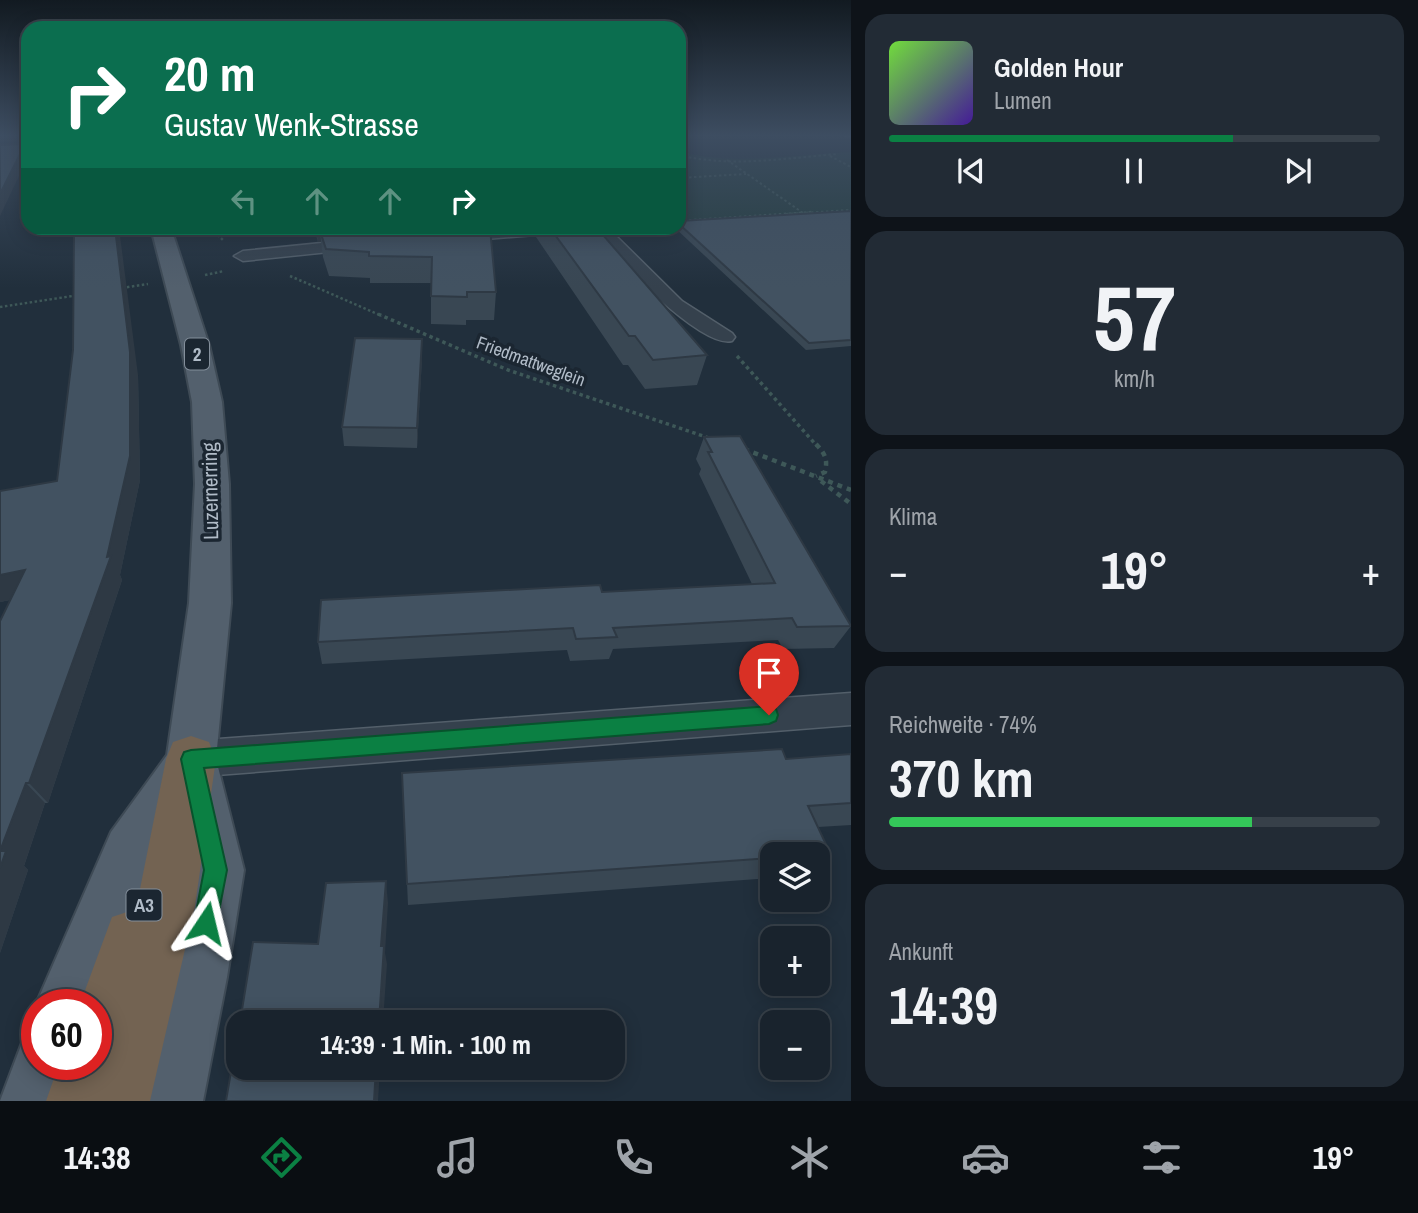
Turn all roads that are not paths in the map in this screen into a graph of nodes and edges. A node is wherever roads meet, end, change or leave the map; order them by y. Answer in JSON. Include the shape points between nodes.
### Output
{"nodes":[{"id":1,"x":163,"y":235,"type":"edge"},
{"id":2,"x":375,"y":235,"type":"edge"},
{"id":3,"x":469,"y":235,"type":"edge"},
{"id":4,"x":606,"y":235,"type":"edge"},
{"id":5,"x":430,"y":238,"type":"edge"},
{"id":6,"x":243,"y":256,"type":"road end"},
{"id":7,"x":725,"y":337,"type":"road end"},
{"id":8,"x":851,"y":709,"type":"edge"},
{"id":9,"x":191,"y":759,"type":"junction"},
{"id":10,"x":74,"y":989,"type":"edge"},
{"id":11,"x":112,"y":1003,"type":"edge"},
{"id":12,"x":41,"y":1080,"type":"edge"},
{"id":13,"x":87,"y":1080,"type":"edge"},
{"id":14,"x":34,"y":1101,"type":"edge"},
{"id":15,"x":81,"y":1101,"type":"edge"},
{"id":16,"x":115,"y":1101,"type":"edge"},
{"id":17,"x":168,"y":1101,"type":"edge"}],
"edges":[{"from":1,"to":9,"type":"main road","name":"Luzernerring","number":"2","via":[[207,402],[212,484],[210,603]]},
{"from":2,"to":6,"type":"street","via":[[378,242]]},
{"from":3,"to":5,"type":"street"},
{"from":4,"to":7,"type":"street","via":[[675,305]]},
{"from":8,"to":9,"type":"street"},
{"from":9,"to":10,"type":"main road","name":"Luzernerring","number":"2","via":[[131,852]]},
{"from":9,"to":11,"type":"highway","number":"A3"},
{"from":9,"to":16,"type":"highway","number":"A3","via":[[166,906]]},
{"from":9,"to":17,"type":"main road","name":"Luzernerring","number":"2","via":[[216,870]]},
{"from":12,"to":14,"type":"main road"},
{"from":13,"to":15,"type":"highway"}]}
